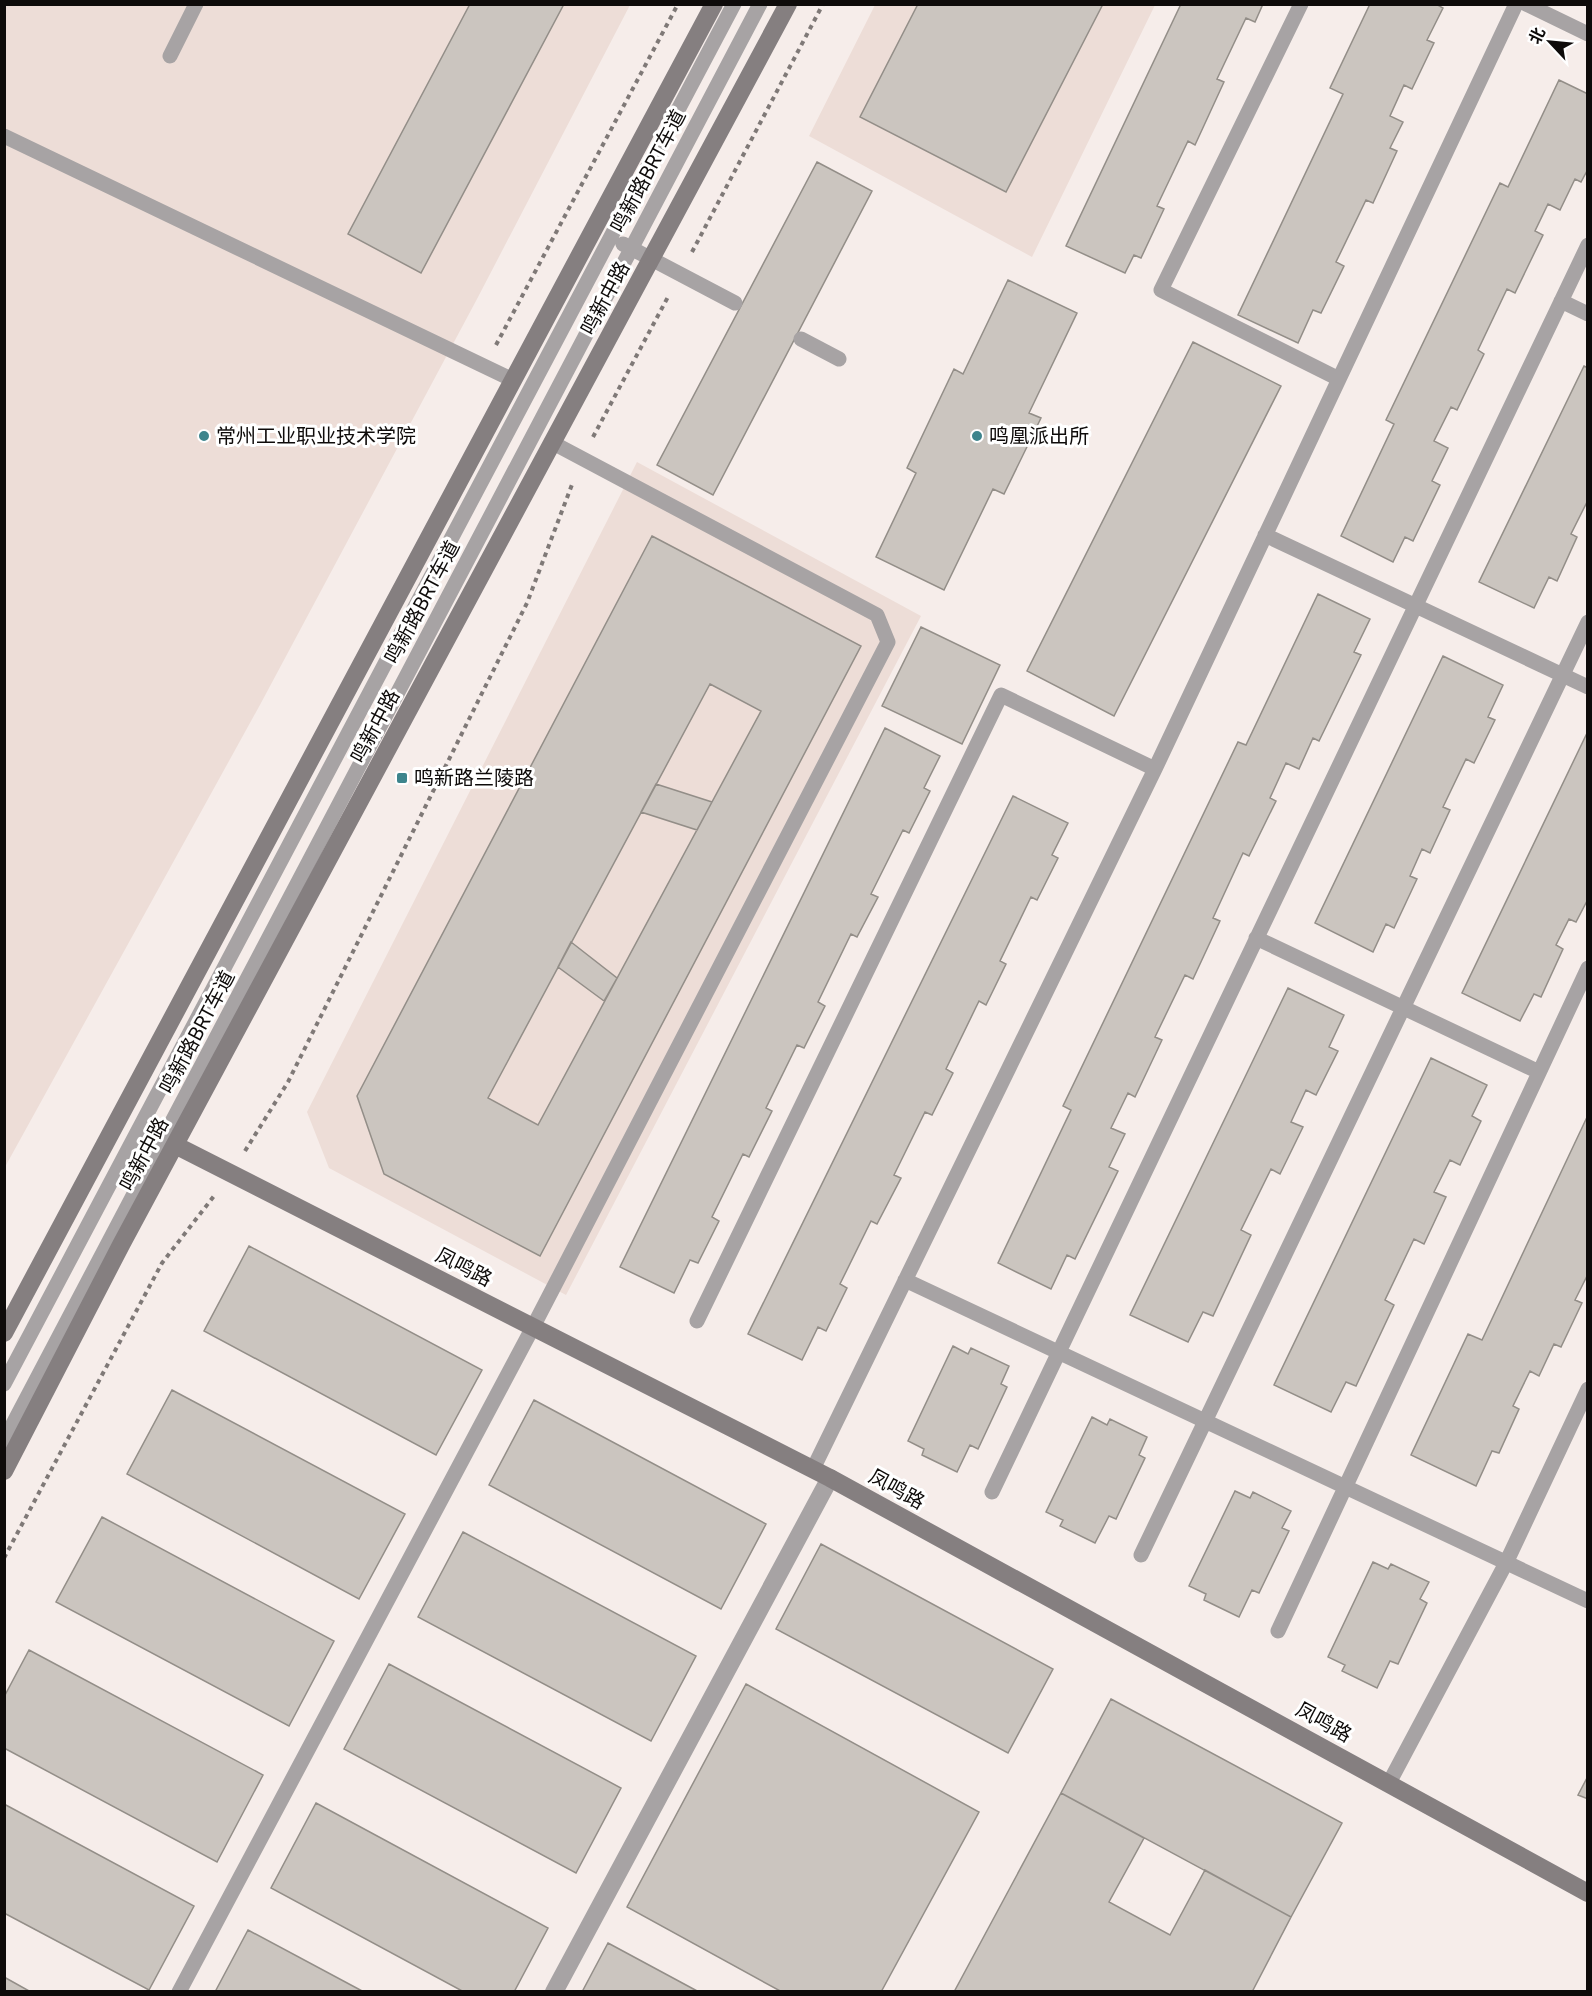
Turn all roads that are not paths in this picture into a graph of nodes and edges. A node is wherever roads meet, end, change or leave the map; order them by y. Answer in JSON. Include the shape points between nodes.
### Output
{"nodes":[{"id":1,"x":196,"y":4,"type":"edge"},
{"id":2,"x":714,"y":4,"type":"edge"},
{"id":3,"x":734,"y":4,"type":"edge"},
{"id":4,"x":760,"y":4,"type":"edge"},
{"id":5,"x":788,"y":4,"type":"edge"},
{"id":6,"x":1301,"y":4,"type":"edge"},
{"id":7,"x":1516,"y":4,"type":"edge"},
{"id":8,"x":1526,"y":4,"type":"edge"},
{"id":9,"x":1587,"y":34,"type":"edge"},
{"id":10,"x":170,"y":56,"type":"dead end"},
{"id":11,"x":4,"y":136,"type":"edge"},
{"id":12,"x":594,"y":229,"type":"junction"},
{"id":13,"x":612,"y":238,"type":"junction"},
{"id":14,"x":1587,"y":245,"type":"edge"},
{"id":15,"x":630,"y":249,"type":"junction"},
{"id":16,"x":651,"y":259,"type":"junction"},
{"id":17,"x":1561,"y":301,"type":"junction"},
{"id":18,"x":735,"y":303,"type":"dead end"},
{"id":19,"x":1587,"y":314,"type":"edge"},
{"id":20,"x":801,"y":339,"type":"dead end"},
{"id":21,"x":838,"y":359,"type":"dead end"},
{"id":22,"x":513,"y":380,"type":"junction"},
{"id":23,"x":1339,"y":380,"type":"junction"},
{"id":24,"x":553,"y":443,"type":"junction"},
{"id":25,"x":1265,"y":535,"type":"junction"},
{"id":26,"x":1415,"y":606,"type":"junction"},
{"id":27,"x":1587,"y":622,"type":"edge"},
{"id":28,"x":1562,"y":675,"type":"junction"},
{"id":29,"x":1587,"y":687,"type":"edge"},
{"id":30,"x":1155,"y":769,"type":"junction"},
{"id":31,"x":1256,"y":938,"type":"junction"},
{"id":32,"x":1587,"y":968,"type":"edge"},
{"id":33,"x":1403,"y":1007,"type":"junction"},
{"id":34,"x":1539,"y":1072,"type":"junction"},
{"id":35,"x":175,"y":1145,"type":"junction"},
{"id":36,"x":905,"y":1280,"type":"junction"},
{"id":37,"x":697,"y":1321,"type":"dead end"},
{"id":38,"x":533,"y":1327,"type":"junction"},
{"id":39,"x":4,"y":1333,"type":"edge"},
{"id":40,"x":1059,"y":1352,"type":"junction"},
{"id":41,"x":4,"y":1384,"type":"edge"},
{"id":42,"x":1587,"y":1389,"type":"edge"},
{"id":43,"x":1205,"y":1421,"type":"junction"},
{"id":44,"x":4,"y":1441,"type":"edge"},
{"id":45,"x":813,"y":1469,"type":"junction"},
{"id":46,"x":4,"y":1471,"type":"edge"},
{"id":47,"x":830,"y":1478,"type":"junction"},
{"id":48,"x":1344,"y":1487,"type":"junction"},
{"id":49,"x":992,"y":1492,"type":"dead end"},
{"id":50,"x":1141,"y":1554,"type":"dead end"},
{"id":51,"x":1506,"y":1563,"type":"junction"},
{"id":52,"x":1587,"y":1601,"type":"edge"},
{"id":53,"x":1278,"y":1631,"type":"dead end"},
{"id":54,"x":1389,"y":1783,"type":"junction"},
{"id":55,"x":1587,"y":1893,"type":"edge"},
{"id":56,"x":179,"y":1992,"type":"edge"},
{"id":57,"x":554,"y":1992,"type":"edge"}],
"edges":[{"from":1,"to":10,"type":"lane"},
{"from":2,"to":12,"type":"main road","name":"鸣新中路"},
{"from":3,"to":13,"type":"lane","name":"鸣新路BRT车道"},
{"from":4,"to":15,"type":"lane","name":"鸣新路BRT车道"},
{"from":5,"to":16,"type":"main road","name":"鸣新中路"},
{"from":6,"to":23,"type":"lane","via":[[1161,290]]},
{"from":7,"to":23,"type":"lane"},
{"from":8,"to":9,"type":"lane"},
{"from":11,"to":22,"type":"lane"},
{"from":12,"to":13,"type":"lane"},
{"from":12,"to":22,"type":"main road","name":"鸣新中路"},
{"from":13,"to":15,"type":"lane"},
{"from":13,"to":41,"type":"lane","name":"鸣新路BRT车道"},
{"from":14,"to":17,"type":"lane"},
{"from":15,"to":16,"type":"lane"},
{"from":15,"to":44,"type":"lane","name":"鸣新路BRT车道"},
{"from":16,"to":18,"type":"lane"},
{"from":16,"to":24,"type":"main road","name":"鸣新中路"},
{"from":17,"to":19,"type":"lane"},
{"from":17,"to":26,"type":"lane"},
{"from":20,"to":21,"type":"lane"},
{"from":22,"to":39,"type":"main road","name":"鸣新中路"},
{"from":23,"to":25,"type":"lane"},
{"from":24,"to":35,"type":"main road","name":"鸣新中路"},
{"from":24,"to":38,"type":"lane","via":[[877,615],[888,642]]},
{"from":25,"to":26,"type":"lane"},
{"from":25,"to":30,"type":"lane"},
{"from":26,"to":28,"type":"lane"},
{"from":26,"to":31,"type":"lane"},
{"from":27,"to":28,"type":"lane"},
{"from":28,"to":29,"type":"lane"},
{"from":28,"to":33,"type":"lane"},
{"from":30,"to":36,"type":"lane"},
{"from":30,"to":37,"type":"lane","via":[[1001,695]]},
{"from":31,"to":33,"type":"lane"},
{"from":31,"to":40,"type":"lane"},
{"from":32,"to":34,"type":"lane"},
{"from":33,"to":34,"type":"lane"},
{"from":33,"to":43,"type":"lane"},
{"from":34,"to":48,"type":"lane"},
{"from":35,"to":38,"type":"main road","name":"凤鸣路"},
{"from":35,"to":46,"type":"main road","name":"鸣新中路"},
{"from":36,"to":40,"type":"lane"},
{"from":36,"to":45,"type":"lane"},
{"from":38,"to":45,"type":"main road","name":"凤鸣路"},
{"from":38,"to":56,"type":"lane"},
{"from":40,"to":43,"type":"lane"},
{"from":40,"to":49,"type":"lane"},
{"from":42,"to":51,"type":"lane"},
{"from":43,"to":48,"type":"lane"},
{"from":43,"to":50,"type":"lane"},
{"from":45,"to":47,"type":"main road","name":"凤鸣路"},
{"from":47,"to":54,"type":"main road","name":"凤鸣路"},
{"from":47,"to":57,"type":"street"},
{"from":48,"to":51,"type":"lane"},
{"from":48,"to":53,"type":"lane"},
{"from":51,"to":52,"type":"lane"},
{"from":51,"to":54,"type":"lane"},
{"from":54,"to":55,"type":"main road","name":"凤鸣路"}]}
